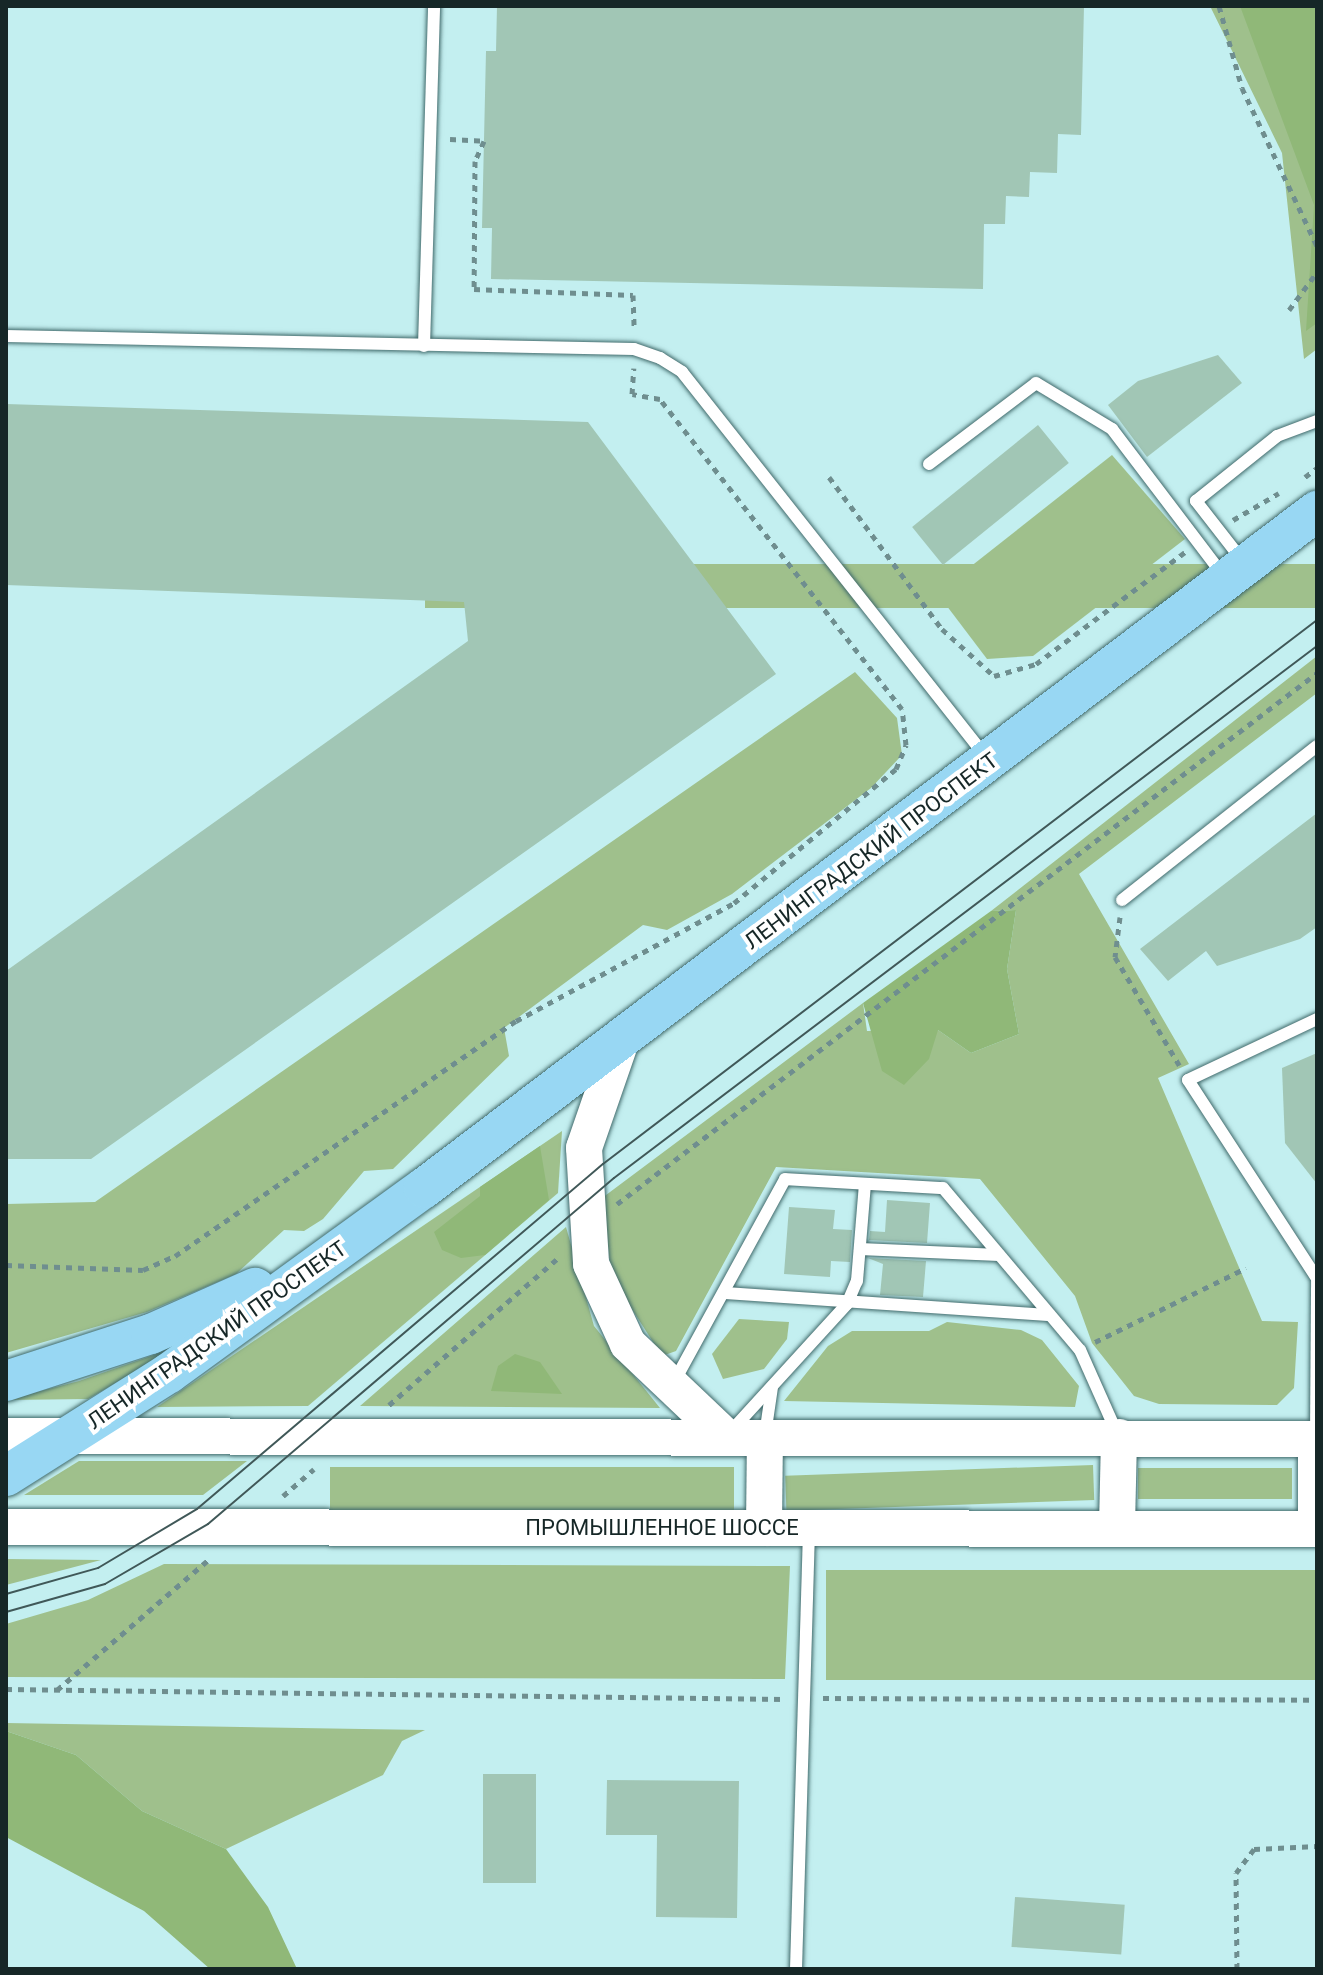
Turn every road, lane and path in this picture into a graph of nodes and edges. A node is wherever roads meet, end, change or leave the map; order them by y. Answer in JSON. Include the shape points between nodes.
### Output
{"nodes":[{"id":1,"x":434,"y":6,"type":"edge"},
{"id":2,"x":1219,"y":6,"type":"edge"},
{"id":3,"x":429,"y":138,"type":"junction"},
{"id":4,"x":1317,"y":246,"type":"edge"},
{"id":5,"x":1317,"y":272,"type":"edge"},
{"id":6,"x":1289,"y":310,"type":"dead end"},
{"id":7,"x":6,"y":336,"type":"edge"},
{"id":8,"x":424,"y":346,"type":"junction"},
{"id":9,"x":634,"y":349,"type":"junction"},
{"id":10,"x":1317,"y":421,"type":"edge"},
{"id":11,"x":929,"y":464,"type":"dead end"},
{"id":12,"x":1317,"y":468,"type":"edge"},
{"id":13,"x":829,"y":477,"type":"dead end"},
{"id":14,"x":1300,"y":494,"type":"edge"},
{"id":15,"x":1218,"y":529,"type":"junction"},
{"id":16,"x":1199,"y":542,"type":"junction"},
{"id":17,"x":1237,"y":573,"type":"junction"},
{"id":18,"x":1317,"y":673,"type":"edge"},
{"id":19,"x":1317,"y":746,"type":"edge"},
{"id":20,"x":989,"y":761,"type":"junction"},
{"id":21,"x":1122,"y":900,"type":"joint"},
{"id":22,"x":1317,"y":1019,"type":"edge"},
{"id":23,"x":621,"y":1041,"type":"junction"},
{"id":24,"x":1188,"y":1080,"type":"junction"},
{"id":25,"x":865,"y":1184,"type":"junction"},
{"id":26,"x":424,"y":1188,"type":"junction"},
{"id":27,"x":585,"y":1233,"type":"junction"},
{"id":28,"x":860,"y":1249,"type":"junction"},
{"id":29,"x":999,"y":1255,"type":"junction"},
{"id":30,"x":6,"y":1265,"type":"edge"},
{"id":31,"x":1246,"y":1268,"type":"dead end"},
{"id":32,"x":1316,"y":1276,"type":"edge"},
{"id":33,"x":724,"y":1293,"type":"junction"},
{"id":34,"x":847,"y":1304,"type":"junction"},
{"id":35,"x":1049,"y":1315,"type":"junction"},
{"id":36,"x":1080,"y":1350,"type":"junction"},
{"id":37,"x":6,"y":1381,"type":"edge"},
{"id":38,"x":772,"y":1387,"type":"junction"},
{"id":39,"x":669,"y":1388,"type":"junction"},
{"id":40,"x":6,"y":1436,"type":"edge"},
{"id":41,"x":73,"y":1436,"type":"junction"},
{"id":42,"x":352,"y":1436,"type":"junction"},
{"id":43,"x":726,"y":1437,"type":"junction"},
{"id":44,"x":1119,"y":1437,"type":"junction"},
{"id":45,"x":765,"y":1438,"type":"junction"},
{"id":46,"x":1316,"y":1439,"type":"edge"},
{"id":47,"x":6,"y":1476,"type":"edge"},
{"id":48,"x":1117,"y":1526,"type":"junction"},
{"id":49,"x":6,"y":1527,"type":"edge"},
{"id":50,"x":246,"y":1528,"type":"junction"},
{"id":51,"x":764,"y":1528,"type":"junction"},
{"id":52,"x":809,"y":1529,"type":"junction"},
{"id":53,"x":1317,"y":1529,"type":"edge"},
{"id":54,"x":6,"y":1689,"type":"edge"},
{"id":55,"x":57,"y":1690,"type":"junction"},
{"id":56,"x":802,"y":1698,"type":"junction"},
{"id":57,"x":1317,"y":1700,"type":"edge"},
{"id":58,"x":1317,"y":1846,"type":"edge"},
{"id":59,"x":796,"y":1969,"type":"edge"},
{"id":60,"x":1237,"y":1969,"type":"edge"}],
"edges":[{"from":1,"to":3,"type":"lane"},
{"from":2,"to":4,"type":"path","via":[[1242,88]]},
{"from":3,"to":8,"type":"lane"},
{"from":3,"to":9,"type":"path","via":[[484,141],[475,161],[474,289],[633,295]]},
{"from":5,"to":6,"type":"path"},
{"from":7,"to":8,"type":"lane"},
{"from":8,"to":9,"type":"lane"},
{"from":9,"to":20,"type":"lane","via":[[682,372]]},
{"from":9,"to":30,"type":"path","via":[[632,394],[660,399],[902,709],[906,745],[896,769],[734,903],[516,1021],[175,1256],[143,1270]]},
{"from":10,"to":15,"type":"lane","via":[[1277,436],[1196,501]]},
{"from":11,"to":16,"type":"lane","via":[[1036,383],[1112,429]]},
{"from":12,"to":14,"type":"path"},
{"from":13,"to":16,"type":"path","via":[[942,629],[994,676],[1036,664]]},
{"from":14,"to":15,"type":"path"},
{"from":14,"to":17,"type":"main road","name":"ЛЕНИНГРАДСКИЙ ПРОСПЕКТ"},
{"from":15,"to":17,"type":"lane"},
{"from":16,"to":17,"type":"lane"},
{"from":17,"to":20,"type":"main road","name":"ЛЕНИНГРАДСКИЙ ПРОСПЕКТ"},
{"from":18,"to":27,"type":"path"},
{"from":19,"to":21,"type":"lane"},
{"from":20,"to":23,"type":"main road","name":"ЛЕНИНГРАДСКИЙ ПРОСПЕКТ"},
{"from":21,"to":24,"type":"path","via":[[1115,957]]},
{"from":22,"to":24,"type":"lane"},
{"from":23,"to":26,"type":"main road","name":"ЛЕНИНГРАДСКИЙ ПРОСПЕКТ"},
{"from":23,"to":27,"type":"main road","via":[[588,1125]]},
{"from":24,"to":32,"type":"lane"},
{"from":25,"to":28,"type":"lane"},
{"from":25,"to":29,"type":"lane","via":[[943,1188]]},
{"from":25,"to":33,"type":"lane","via":[[785,1179]]},
{"from":26,"to":37,"type":"main road","name":"ЛЕНИНГРАДСКИЙ ПРОСПЕКТ","via":[[234,1300]]},
{"from":26,"to":41,"type":"main road","name":"ЛЕНИНГРАДСКИЙ ПРОСПЕКТ"},
{"from":27,"to":39,"type":"main road","via":[[613,1321]]},
{"from":27,"to":42,"type":"path"},
{"from":28,"to":29,"type":"lane"},
{"from":28,"to":34,"type":"lane"},
{"from":29,"to":35,"type":"lane"},
{"from":31,"to":36,"type":"path"},
{"from":32,"to":46,"type":"lane"},
{"from":33,"to":34,"type":"lane"},
{"from":33,"to":39,"type":"lane"},
{"from":34,"to":35,"type":"lane"},
{"from":34,"to":38,"type":"lane"},
{"from":35,"to":36,"type":"lane"},
{"from":36,"to":44,"type":"lane"},
{"from":38,"to":43,"type":"lane"},
{"from":38,"to":45,"type":"lane"},
{"from":39,"to":43,"type":"main road"},
{"from":40,"to":41,"type":"main road"},
{"from":41,"to":42,"type":"main road"},
{"from":41,"to":47,"type":"main road","name":"ЛЕНИНГРАДСКИЙ ПРОСПЕКТ"},
{"from":42,"to":43,"type":"main road"},
{"from":42,"to":50,"type":"path"},
{"from":43,"to":45,"type":"main road"},
{"from":44,"to":45,"type":"main road"},
{"from":44,"to":46,"type":"main road"},
{"from":44,"to":48,"type":"main road"},
{"from":45,"to":51,"type":"main road"},
{"from":46,"to":53,"type":"main road"},
{"from":48,"to":52,"type":"main road","name":"ПРОМЫШЛЕННОЕ ШОССЕ"},
{"from":48,"to":53,"type":"main road","name":"ПРОМЫШЛЕННОЕ ШОССЕ"},
{"from":49,"to":50,"type":"main road","name":"ПРОМЫШЛЕННОЕ ШОССЕ"},
{"from":50,"to":51,"type":"main road","name":"ПРОМЫШЛЕННОЕ ШОССЕ"},
{"from":50,"to":55,"type":"path"},
{"from":51,"to":52,"type":"main road","name":"ПРОМЫШЛЕННОЕ ШОССЕ"},
{"from":52,"to":56,"type":"lane"},
{"from":54,"to":55,"type":"path"},
{"from":55,"to":56,"type":"path"},
{"from":56,"to":57,"type":"path"},
{"from":56,"to":59,"type":"lane"},
{"from":58,"to":60,"type":"path","via":[[1254,1849],[1236,1873]]}]}
